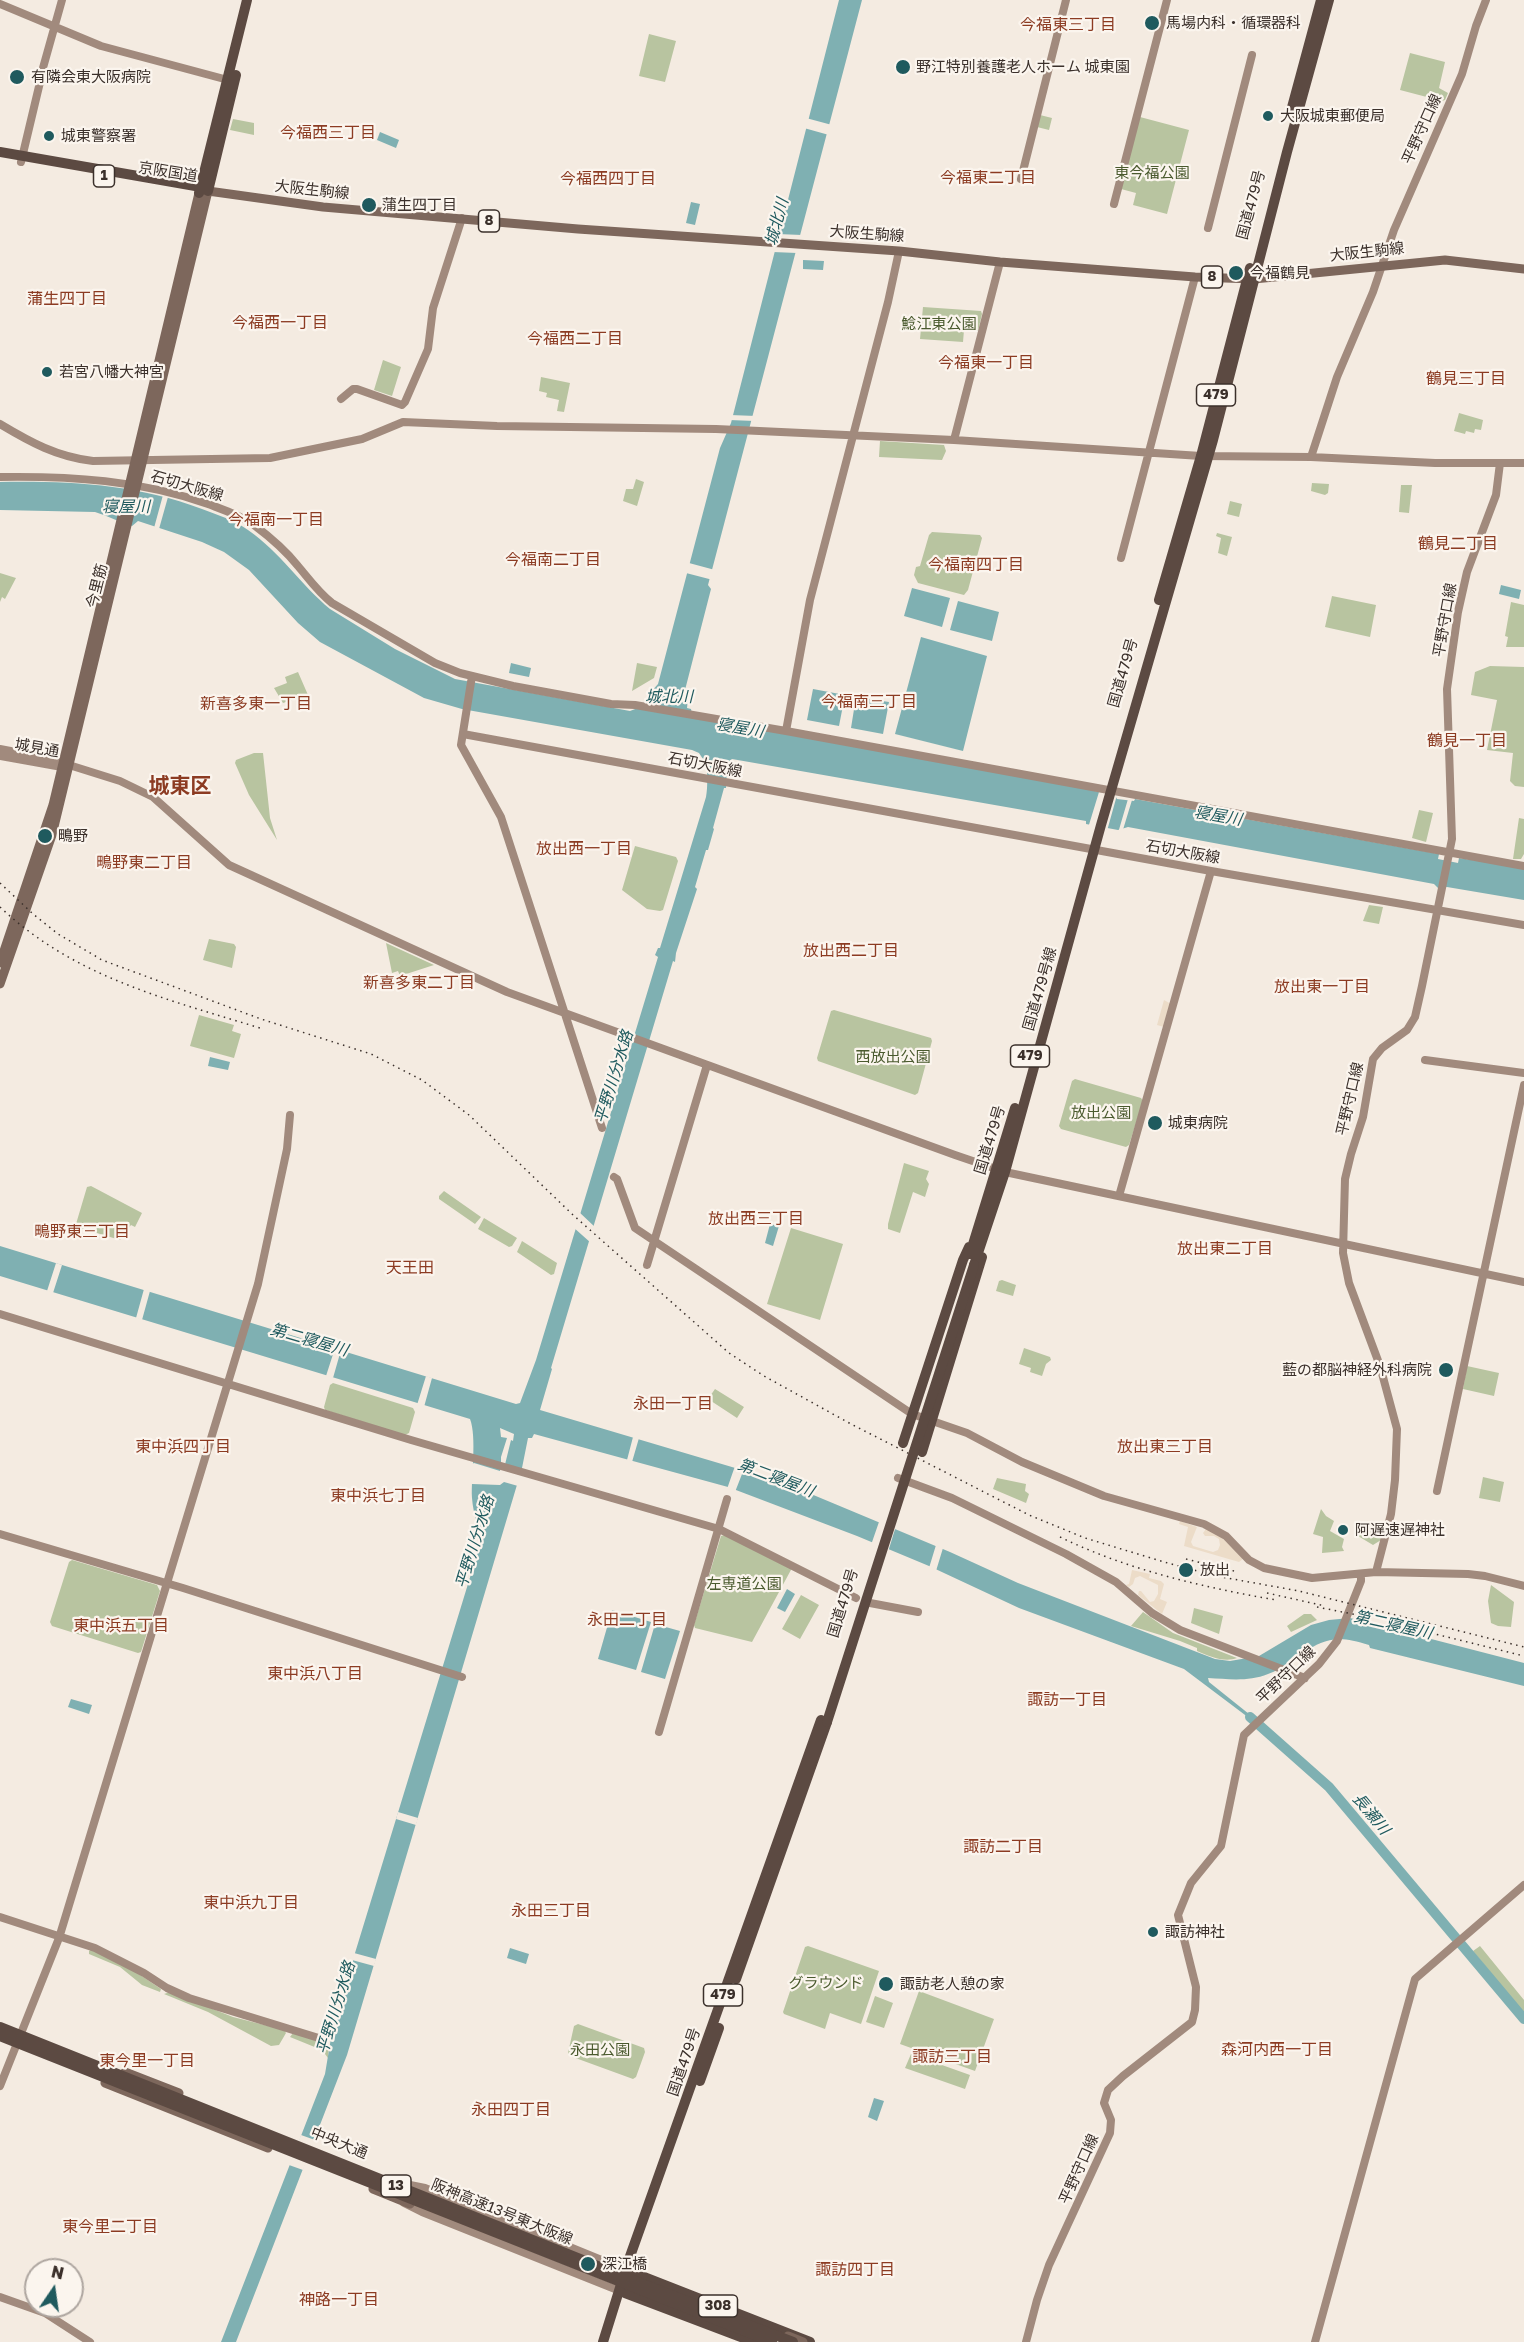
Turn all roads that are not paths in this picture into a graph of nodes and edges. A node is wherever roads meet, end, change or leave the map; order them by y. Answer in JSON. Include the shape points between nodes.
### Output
{"nodes":[{"id":1,"x":62,"y":0,"type":"edge"},
{"id":2,"x":247,"y":0,"type":"edge"},
{"id":3,"x":254,"y":0,"type":"edge"},
{"id":4,"x":1066,"y":0,"type":"edge"},
{"id":5,"x":1167,"y":0,"type":"edge"},
{"id":6,"x":1321,"y":0,"type":"edge"},
{"id":7,"x":1329,"y":0,"type":"edge"},
{"id":8,"x":1486,"y":0,"type":"edge"},
{"id":9,"x":0,"y":3,"type":"edge"},
{"id":10,"x":54,"y":26,"type":"junction"},
{"id":11,"x":1252,"y":55,"type":"dead end"},
{"id":12,"x":228,"y":80,"type":"junction"},
{"id":13,"x":0,"y":152,"type":"edge"},
{"id":14,"x":0,"y":158,"type":"edge"},
{"id":15,"x":22,"y":159,"type":"junction"},
{"id":16,"x":1021,"y":179,"type":"dead end"},
{"id":17,"x":203,"y":191,"type":"junction"},
{"id":18,"x":1114,"y":204,"type":"dead end"},
{"id":19,"x":462,"y":218,"type":"junction"},
{"id":20,"x":1208,"y":228,"type":"dead end"},
{"id":21,"x":899,"y":251,"type":"junction"},
{"id":22,"x":1000,"y":262,"type":"junction"},
{"id":23,"x":1383,"y":266,"type":"junction"},
{"id":24,"x":1524,"y":269,"type":"edge"},
{"id":25,"x":1196,"y":276,"type":"junction"},
{"id":26,"x":1251,"y":279,"type":"junction"},
{"id":27,"x":340,"y":399,"type":"dead end"},
{"id":28,"x":0,"y":423,"type":"edge"},
{"id":29,"x":854,"y":436,"type":"junction"},
{"id":30,"x":954,"y":440,"type":"junction"},
{"id":31,"x":1148,"y":452,"type":"junction"},
{"id":32,"x":1204,"y":456,"type":"junction"},
{"id":33,"x":1311,"y":457,"type":"junction"},
{"id":34,"x":139,"y":460,"type":"junction"},
{"id":35,"x":1500,"y":463,"type":"junction"},
{"id":36,"x":1524,"y":463,"type":"edge"},
{"id":37,"x":0,"y":477,"type":"edge"},
{"id":38,"x":133,"y":488,"type":"junction"},
{"id":39,"x":1121,"y":558,"type":"dead end"},
{"id":40,"x":472,"y":678,"type":"junction"},
{"id":41,"x":786,"y":731,"type":"junction"},
{"id":42,"x":463,"y":734,"type":"junction"},
{"id":43,"x":0,"y":748,"type":"edge"},
{"id":44,"x":0,"y":756,"type":"edge"},
{"id":45,"x":65,"y":764,"type":"junction"},
{"id":46,"x":1109,"y":792,"type":"junction"},
{"id":47,"x":1092,"y":849,"type":"junction"},
{"id":48,"x":1449,"y":854,"type":"junction"},
{"id":49,"x":1524,"y":866,"type":"edge"},
{"id":50,"x":1211,"y":871,"type":"junction"},
{"id":51,"x":1436,"y":911,"type":"junction"},
{"id":52,"x":1524,"y":925,"type":"edge"},
{"id":53,"x":0,"y":963,"type":"edge"},
{"id":54,"x":0,"y":984,"type":"edge"},
{"id":55,"x":563,"y":1014,"type":"junction"},
{"id":56,"x":1425,"y":1060,"type":"dead end"},
{"id":57,"x":706,"y":1065,"type":"junction"},
{"id":58,"x":1524,"y":1073,"type":"edge"},
{"id":59,"x":1524,"y":1085,"type":"edge"},
{"id":60,"x":290,"y":1115,"type":"dead end"},
{"id":61,"x":602,"y":1128,"type":"dead end"},
{"id":62,"x":1001,"y":1171,"type":"junction"},
{"id":63,"x":614,"y":1178,"type":"dead end"},
{"id":64,"x":1119,"y":1196,"type":"junction"},
{"id":65,"x":990,"y":1216,"type":"junction"},
{"id":66,"x":978,"y":1228,"type":"junction"},
{"id":67,"x":653,"y":1242,"type":"junction"},
{"id":68,"x":1342,"y":1244,"type":"junction"},
{"id":69,"x":647,"y":1264,"type":"dead end"},
{"id":70,"x":971,"y":1264,"type":"junction"},
{"id":71,"x":1483,"y":1275,"type":"junction"},
{"id":72,"x":1524,"y":1282,"type":"edge"},
{"id":73,"x":0,"y":1314,"type":"edge"},
{"id":74,"x":228,"y":1384,"type":"junction"},
{"id":75,"x":912,"y":1414,"type":"junction"},
{"id":76,"x":931,"y":1421,"type":"junction"},
{"id":77,"x":903,"y":1443,"type":"dead end"},
{"id":78,"x":922,"y":1452,"type":"dead end"},
{"id":79,"x":902,"y":1479,"type":"junction"},
{"id":80,"x":1437,"y":1491,"type":"dead end"},
{"id":81,"x":727,"y":1499,"type":"dead end"},
{"id":82,"x":719,"y":1528,"type":"junction"},
{"id":83,"x":0,"y":1534,"type":"edge"},
{"id":84,"x":1376,"y":1572,"type":"junction"},
{"id":85,"x":1361,"y":1575,"type":"junction"},
{"id":86,"x":167,"y":1583,"type":"junction"},
{"id":87,"x":1524,"y":1586,"type":"edge"},
{"id":88,"x":856,"y":1598,"type":"dead end"},
{"id":89,"x":870,"y":1603,"type":"dead end"},
{"id":90,"x":918,"y":1612,"type":"dead end"},
{"id":91,"x":461,"y":1677,"type":"dead end"},
{"id":92,"x":1305,"y":1678,"type":"junction"},
{"id":93,"x":659,"y":1732,"type":"dead end"},
{"id":94,"x":1524,"y":1885,"type":"edge"},
{"id":95,"x":0,"y":1917,"type":"edge"},
{"id":96,"x":59,"y":1938,"type":"junction"},
{"id":97,"x":0,"y":2022,"type":"edge"},
{"id":98,"x":0,"y":2027,"type":"edge"},
{"id":99,"x":22,"y":2031,"type":"junction"},
{"id":100,"x":0,"y":2036,"type":"edge"},
{"id":101,"x":322,"y":2038,"type":"dead end"},
{"id":102,"x":0,"y":2040,"type":"edge"},
{"id":103,"x":15,"y":2047,"type":"junction"},
{"id":104,"x":0,"y":2086,"type":"edge"},
{"id":105,"x":400,"y":2183,"type":"junction"},
{"id":106,"x":396,"y":2199,"type":"junction"},
{"id":107,"x":629,"y":2271,"type":"junction"},
{"id":108,"x":622,"y":2292,"type":"junction"},
{"id":109,"x":0,"y":2297,"type":"edge"},
{"id":110,"x":90,"y":2342,"type":"edge"},
{"id":111,"x":603,"y":2342,"type":"edge"},
{"id":112,"x":610,"y":2342,"type":"edge"},
{"id":113,"x":754,"y":2342,"type":"edge"},
{"id":114,"x":762,"y":2342,"type":"edge"},
{"id":115,"x":772,"y":2342,"type":"edge"},
{"id":116,"x":793,"y":2342,"type":"edge"},
{"id":117,"x":803,"y":2342,"type":"edge"},
{"id":118,"x":810,"y":2342,"type":"edge"},
{"id":119,"x":1026,"y":2342,"type":"edge"},
{"id":120,"x":1315,"y":2342,"type":"edge"}],
"edges":[{"from":1,"to":10,"type":"street"},
{"from":2,"to":12,"type":"highway","name":"京阪国道"},
{"from":3,"to":17,"type":"highway","name":"京阪国道"},
{"from":4,"to":16,"type":"street"},
{"from":5,"to":18,"type":"street"},
{"from":6,"to":26,"type":"highway","name":"国道479号","number":"479"},
{"from":7,"to":26,"type":"highway","name":"国道479号","number":"479"},
{"from":8,"to":23,"type":"street","name":"平野守口線","via":[[1462,74],[1398,221]]},
{"from":9,"to":10,"type":"street"},
{"from":10,"to":12,"type":"street","via":[[101,46]]},
{"from":10,"to":15,"type":"street"},
{"from":11,"to":20,"type":"street"},
{"from":12,"to":17,"type":"highway","name":"京阪国道"},
{"from":13,"to":15,"type":"highway","name":"京阪国道","number":"1"},
{"from":14,"to":15,"type":"highway","name":"京阪国道","number":"1"},
{"from":15,"to":17,"type":"highway","name":"京阪国道","number":"1"},
{"from":17,"to":19,"type":"main road","name":"大阪生駒線","number":"8","via":[[323,207]]},
{"from":17,"to":34,"type":"main road","name":"今里筋"},
{"from":19,"to":21,"type":"main road","name":"大阪生駒線","number":"8"},
{"from":19,"to":27,"type":"street","via":[[434,308],[428,349],[405,402],[402,405],[357,389]]},
{"from":21,"to":22,"type":"main road","name":"大阪生駒線","number":"8"},
{"from":21,"to":29,"type":"street"},
{"from":22,"to":25,"type":"main road","name":"大阪生駒線","number":"8"},
{"from":22,"to":30,"type":"street"},
{"from":23,"to":24,"type":"main road","name":"大阪生駒線","number":"8","via":[[1445,260]]},
{"from":23,"to":26,"type":"main road","name":"大阪生駒線","number":"8"},
{"from":23,"to":33,"type":"street","name":"平野守口線","via":[[1337,377]]},
{"from":25,"to":26,"type":"main road","name":"大阪生駒線","number":"8"},
{"from":25,"to":31,"type":"street"},
{"from":26,"to":32,"type":"highway","name":"国道479号","number":"479"},
{"from":28,"to":34,"type":"street","via":[[36,445],[66,456],[93,461]]},
{"from":29,"to":30,"type":"street"},
{"from":29,"to":34,"type":"street","via":[[403,422],[362,439],[277,457]]},
{"from":29,"to":41,"type":"street","via":[[810,600]]},
{"from":30,"to":31,"type":"street"},
{"from":31,"to":32,"type":"street"},
{"from":31,"to":39,"type":"street"},
{"from":32,"to":33,"type":"street"},
{"from":32,"to":46,"type":"highway","name":"国道479号","number":"479"},
{"from":33,"to":35,"type":"street"},
{"from":34,"to":38,"type":"main road","name":"今里筋"},
{"from":35,"to":36,"type":"street"},
{"from":35,"to":48,"type":"street","name":"平野守口線","via":[[1496,495],[1463,589],[1447,689],[1452,839]]},
{"from":37,"to":38,"type":"street","name":"石切大阪線","via":[[67,476]]},
{"from":38,"to":40,"type":"street","name":"石切大阪線","via":[[189,498],[244,519],[289,556],[332,603],[429,661]]},
{"from":38,"to":45,"type":"main road","name":"今里筋"},
{"from":40,"to":41,"type":"street","name":"石切大阪線"},
{"from":40,"to":42,"type":"street"},
{"from":41,"to":46,"type":"street","name":"石切大阪線"},
{"from":42,"to":47,"type":"street","name":"石切大阪線"},
{"from":42,"to":55,"type":"street","via":[[464,752],[501,817]]},
{"from":43,"to":45,"type":"street","name":"城見通"},
{"from":44,"to":45,"type":"street","name":"城見通"},
{"from":45,"to":53,"type":"main road","name":"今里筋"},
{"from":45,"to":54,"type":"main road","name":"今里筋","via":[[52,835]]},
{"from":45,"to":55,"type":"street","via":[[120,781],[153,797],[229,865]]},
{"from":46,"to":47,"type":"highway","name":"国道479号","number":"479"},
{"from":46,"to":48,"type":"street","name":"石切大阪線"},
{"from":47,"to":50,"type":"street","name":"石切大阪線"},
{"from":47,"to":62,"type":"highway","name":"国道479号線","number":"479"},
{"from":48,"to":49,"type":"street","name":"石切大阪線"},
{"from":48,"to":51,"type":"street","name":"平野守口線"},
{"from":50,"to":51,"type":"street","name":"石切大阪線"},
{"from":50,"to":64,"type":"street"},
{"from":51,"to":52,"type":"street","name":"石切大阪線"},
{"from":51,"to":68,"type":"street","name":"平野守口線","via":[[1414,1020],[1405,1032],[1378,1051],[1372,1063],[1363,1117],[1345,1179]]},
{"from":55,"to":57,"type":"street"},
{"from":55,"to":61,"type":"street"},
{"from":56,"to":58,"type":"street"},
{"from":57,"to":62,"type":"street"},
{"from":57,"to":67,"type":"street"},
{"from":59,"to":71,"type":"street"},
{"from":60,"to":74,"type":"street","via":[[274,1217]]},
{"from":62,"to":64,"type":"street"},
{"from":62,"to":65,"type":"highway","name":"国道479号","number":"479"},
{"from":62,"to":66,"type":"highway","name":"国道479号","number":"479"},
{"from":63,"to":67,"type":"street","via":[[635,1228]]},
{"from":64,"to":68,"type":"street"},
{"from":65,"to":70,"type":"highway","name":"国道479号","number":"479"},
{"from":65,"to":76,"type":"highway","via":[[980,1266]]},
{"from":66,"to":70,"type":"highway","name":"国道479号","number":"479"},
{"from":66,"to":75,"type":"highway","via":[[963,1260]]},
{"from":67,"to":69,"type":"street"},
{"from":67,"to":75,"type":"street"},
{"from":68,"to":71,"type":"street"},
{"from":68,"to":84,"type":"street","name":"平野守口線","via":[[1349,1283],[1380,1366],[1397,1429],[1391,1514]]},
{"from":70,"to":79,"type":"highway","name":"国道479号","number":"479"},
{"from":71,"to":72,"type":"street"},
{"from":71,"to":80,"type":"street"},
{"from":73,"to":74,"type":"street"},
{"from":74,"to":82,"type":"street"},
{"from":74,"to":86,"type":"street"},
{"from":75,"to":76,"type":"street"},
{"from":75,"to":77,"type":"highway"},
{"from":76,"to":78,"type":"highway"},
{"from":76,"to":85,"type":"street","via":[[967,1433],[1022,1462],[1104,1496],[1204,1524],[1226,1536],[1249,1560],[1264,1568],[1312,1578]]},
{"from":79,"to":92,"type":"street","via":[[952,1498],[1116,1582],[1180,1630]]},
{"from":79,"to":107,"type":"highway","name":"国道479号","number":"479","via":[[824,1721]]},
{"from":81,"to":82,"type":"street"},
{"from":82,"to":88,"type":"street"},
{"from":82,"to":93,"type":"street"},
{"from":83,"to":86,"type":"street"},
{"from":84,"to":85,"type":"street"},
{"from":84,"to":87,"type":"street","via":[[1485,1576]]},
{"from":85,"to":92,"type":"street","name":"平野守口線","via":[[1338,1640]]},
{"from":86,"to":91,"type":"street"},
{"from":86,"to":96,"type":"street"},
{"from":89,"to":90,"type":"street"},
{"from":92,"to":119,"type":"street","name":"平野守口線","via":[[1256,1721],[1242,1740],[1221,1846],[1191,1883],[1178,1915],[1195,1980],[1194,2016],[1108,2090],[1104,2103],[1111,2120],[1108,2139],[1049,2265]]},
{"from":94,"to":120,"type":"street","via":[[1415,1979]]},
{"from":95,"to":96,"type":"street"},
{"from":96,"to":99,"type":"street"},
{"from":96,"to":101,"type":"street","via":[[95,1948],[189,1998]]},
{"from":97,"to":99,"type":"main road","name":"中央大通"},
{"from":98,"to":116,"type":"highway","name":"阪神高速13号東大阪線","number":"13","bridge":true},
{"from":99,"to":103,"type":"street"},
{"from":99,"to":105,"type":"main road","name":"中央大通","bridge":true},
{"from":100,"to":115,"type":"highway","name":"阪神高速13号東大阪線","number":"13","bridge":true},
{"from":102,"to":103,"type":"main road","name":"中央大通"},
{"from":103,"to":104,"type":"street"},
{"from":103,"to":106,"type":"main road","name":"中央大通"},
{"from":105,"to":107,"type":"street","via":[[425,2188]]},
{"from":105,"to":117,"type":"main road","name":"中央大通","bridge":true},
{"from":106,"to":108,"type":"street"},
{"from":106,"to":114,"type":"main road","name":"中央大通","bridge":true},
{"from":107,"to":108,"type":"highway","name":"国道479号"},
{"from":107,"to":118,"type":"highway","number":"308"},
{"from":108,"to":111,"type":"highway"},
{"from":108,"to":112,"type":"highway"},
{"from":108,"to":113,"type":"highway","number":"308"},
{"from":109,"to":110,"type":"street","via":[[45,2313]]}]}
